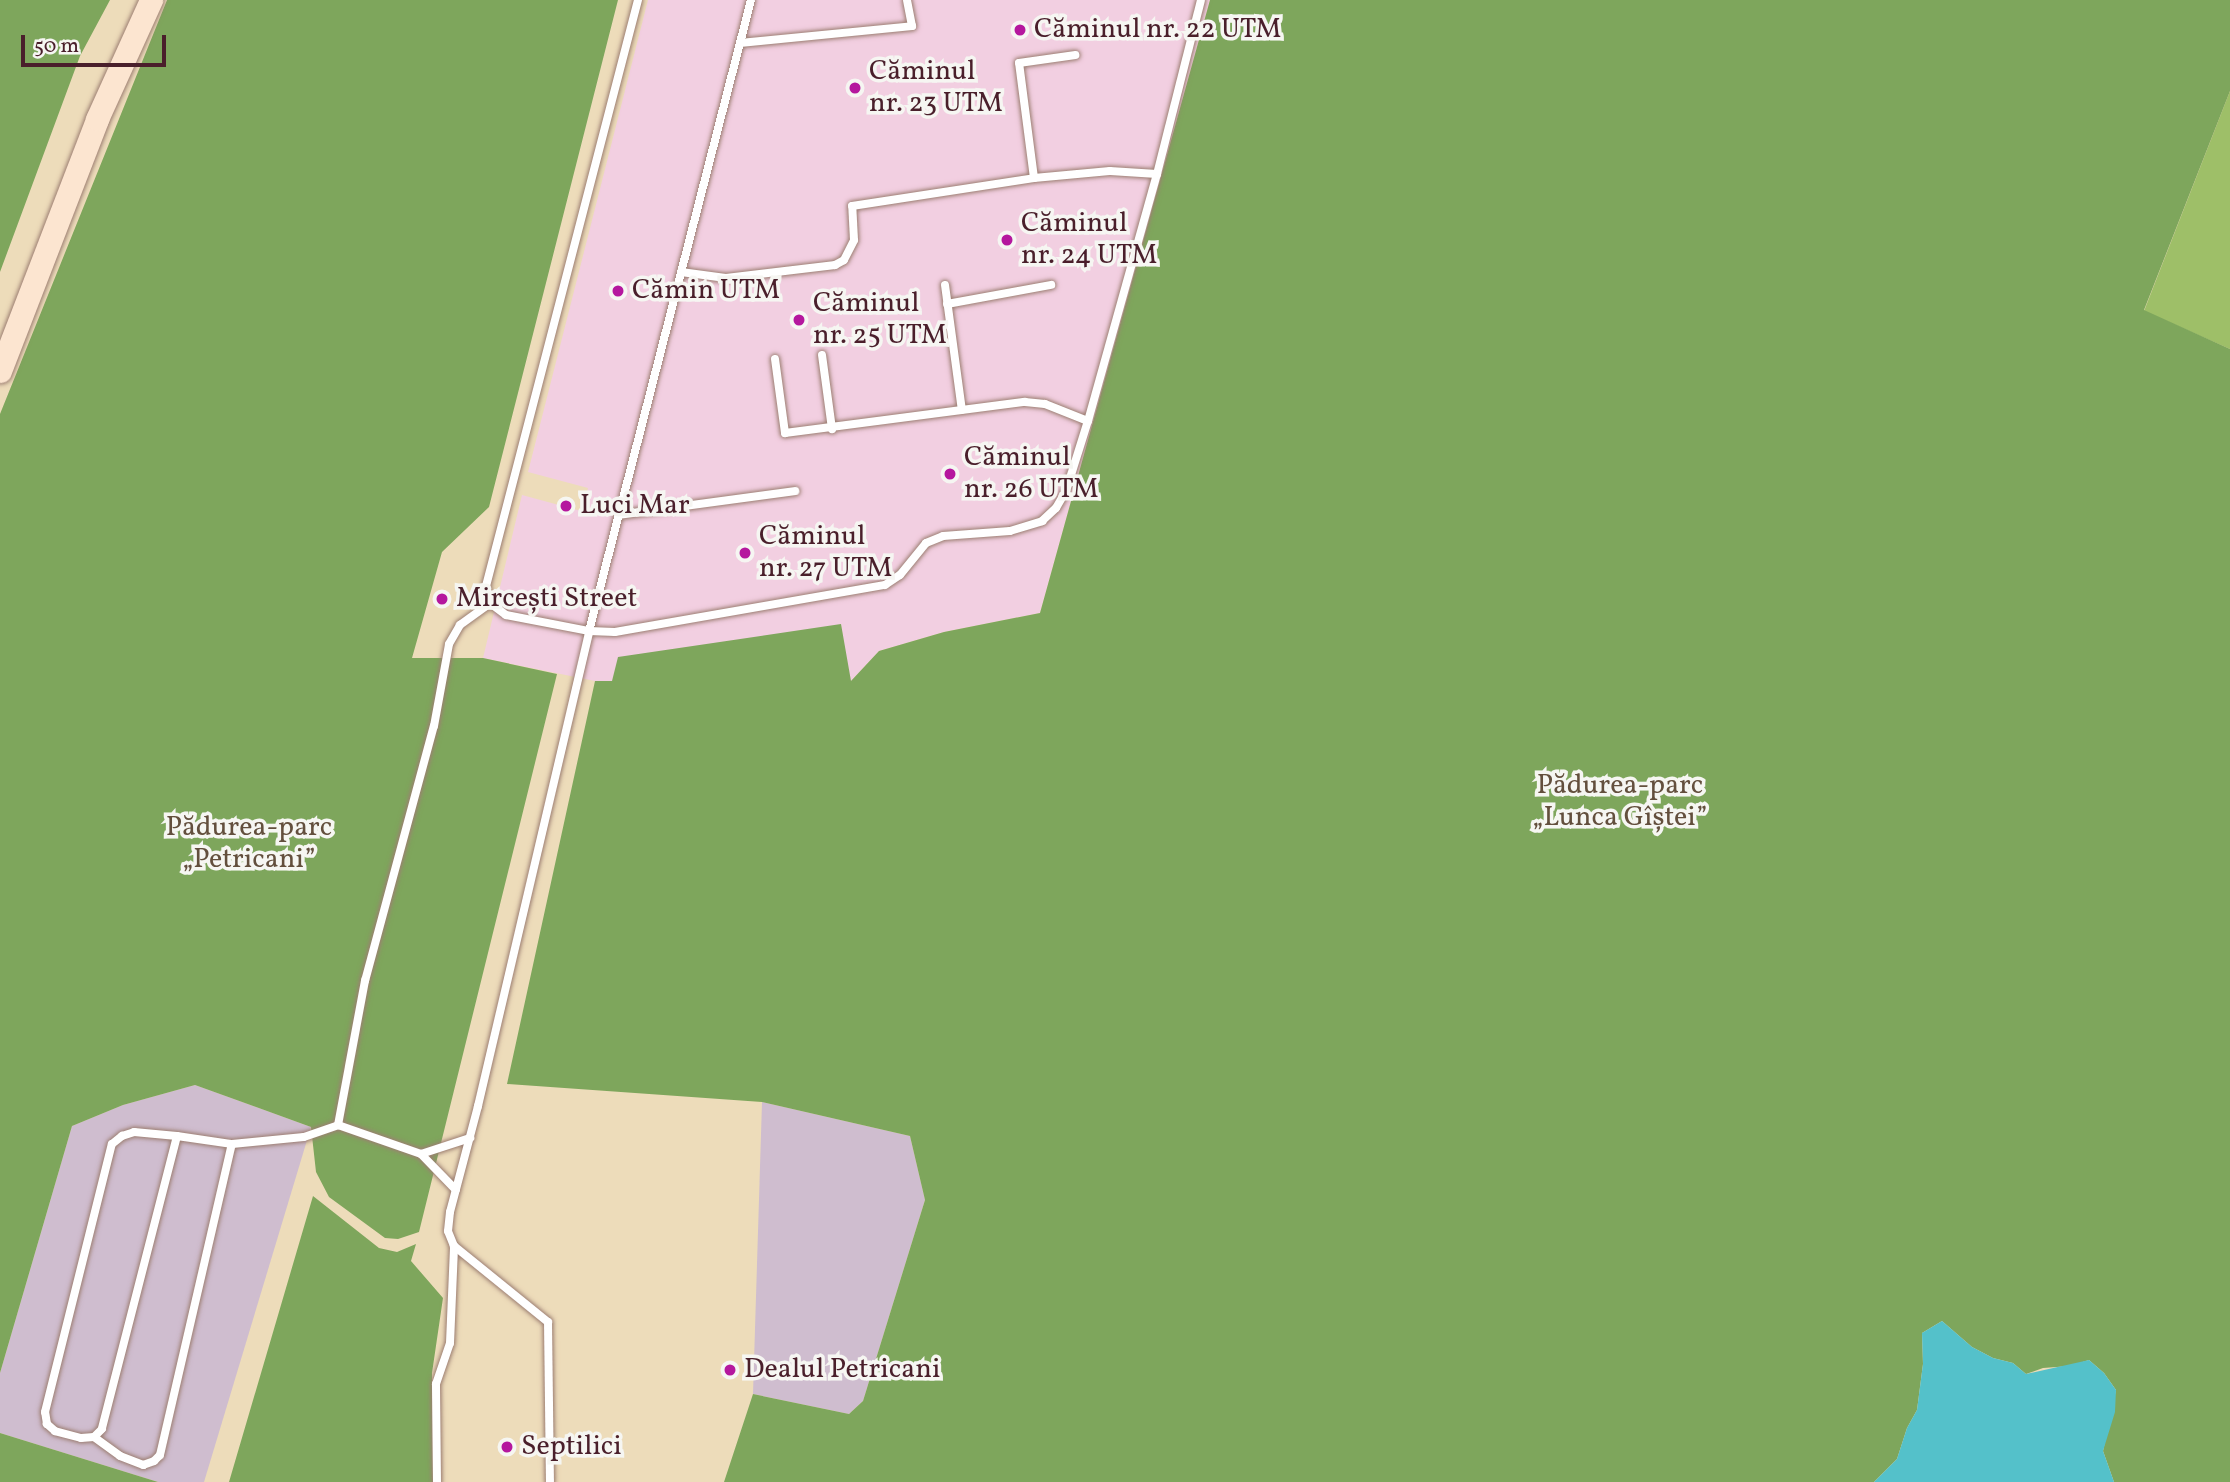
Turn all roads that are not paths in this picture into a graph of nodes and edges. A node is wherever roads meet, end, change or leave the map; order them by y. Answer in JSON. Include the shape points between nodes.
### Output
{"nodes":[{"id":1,"x":150,"y":0,"type":"edge"},
{"id":2,"x":638,"y":0,"type":"edge"},
{"id":3,"x":751,"y":0,"type":"edge"},
{"id":4,"x":907,"y":0,"type":"edge"},
{"id":5,"x":1201,"y":0,"type":"edge"},
{"id":6,"x":740,"y":43,"type":"junction"},
{"id":7,"x":1075,"y":55,"type":"dead end"},
{"id":8,"x":1157,"y":174,"type":"junction"},
{"id":9,"x":1034,"y":178,"type":"junction"},
{"id":10,"x":681,"y":272,"type":"junction"},
{"id":11,"x":945,"y":285,"type":"dead end"},
{"id":12,"x":1051,"y":285,"type":"dead end"},
{"id":13,"x":947,"y":304,"type":"junction"},
{"id":14,"x":822,"y":355,"type":"dead end"},
{"id":15,"x":775,"y":359,"type":"dead end"},
{"id":16,"x":0,"y":371,"type":"edge"},
{"id":17,"x":962,"y":410,"type":"junction"},
{"id":18,"x":1088,"y":421,"type":"junction"},
{"id":19,"x":832,"y":429,"type":"junction"},
{"id":20,"x":795,"y":491,"type":"dead end"},
{"id":21,"x":618,"y":515,"type":"junction"},
{"id":22,"x":490,"y":603,"type":"junction"},
{"id":23,"x":589,"y":631,"type":"junction"},
{"id":24,"x":338,"y":1125,"type":"junction"},
{"id":25,"x":177,"y":1136,"type":"junction"},
{"id":26,"x":470,"y":1138,"type":"junction"},
{"id":27,"x":232,"y":1144,"type":"junction"},
{"id":28,"x":421,"y":1154,"type":"junction"},
{"id":29,"x":456,"y":1190,"type":"junction"},
{"id":30,"x":454,"y":1246,"type":"junction"},
{"id":31,"x":94,"y":1437,"type":"junction"},
{"id":32,"x":437,"y":1482,"type":"edge"},
{"id":33,"x":550,"y":1482,"type":"edge"}],
"edges":[{"from":1,"to":16,"type":"main road","via":[[97,119]]},
{"from":2,"to":22,"type":"lane","via":[[486,586]]},
{"from":3,"to":6,"type":"lane"},
{"from":4,"to":6,"type":"lane","via":[[912,26]]},
{"from":5,"to":8,"type":"lane"},
{"from":6,"to":10,"type":"lane"},
{"from":7,"to":9,"type":"lane","via":[[1019,63]]},
{"from":8,"to":9,"type":"lane","via":[[1110,171]]},
{"from":8,"to":18,"type":"lane"},
{"from":9,"to":10,"type":"lane","via":[[852,206],[854,240],[844,260],[835,265],[726,278]]},
{"from":10,"to":21,"type":"lane"},
{"from":11,"to":13,"type":"lane"},
{"from":12,"to":13,"type":"lane"},
{"from":13,"to":17,"type":"lane"},
{"from":14,"to":19,"type":"lane"},
{"from":15,"to":19,"type":"lane","via":[[785,433]]},
{"from":17,"to":18,"type":"lane","via":[[1037,403]]},
{"from":17,"to":19,"type":"lane"},
{"from":18,"to":23,"type":"lane","via":[[1066,491],[1042,521],[1010,531],[943,536],[926,543],[900,575],[885,585],[615,632]]},
{"from":20,"to":21,"type":"lane"},
{"from":21,"to":23,"type":"lane"},
{"from":22,"to":23,"type":"lane","via":[[506,615]]},
{"from":22,"to":24,"type":"lane","via":[[460,625],[450,643],[434,726],[365,981]]},
{"from":23,"to":26,"type":"lane"},
{"from":24,"to":27,"type":"lane","via":[[304,1137]]},
{"from":24,"to":28,"type":"lane"},
{"from":25,"to":27,"type":"lane"},
{"from":25,"to":31,"type":"lane","via":[[106,1415]]},
{"from":25,"to":31,"type":"lane","via":[[134,1132],[112,1144],[45,1412],[47,1424],[55,1431]]},
{"from":26,"to":28,"type":"lane"},
{"from":26,"to":29,"type":"lane"},
{"from":27,"to":31,"type":"lane","via":[[160,1455],[143,1465]]},
{"from":28,"to":29,"type":"lane"},
{"from":29,"to":30,"type":"lane","via":[[448,1231]]},
{"from":30,"to":32,"type":"lane","via":[[450,1343],[436,1384]]},
{"from":30,"to":33,"type":"lane","via":[[548,1322]]}]}
